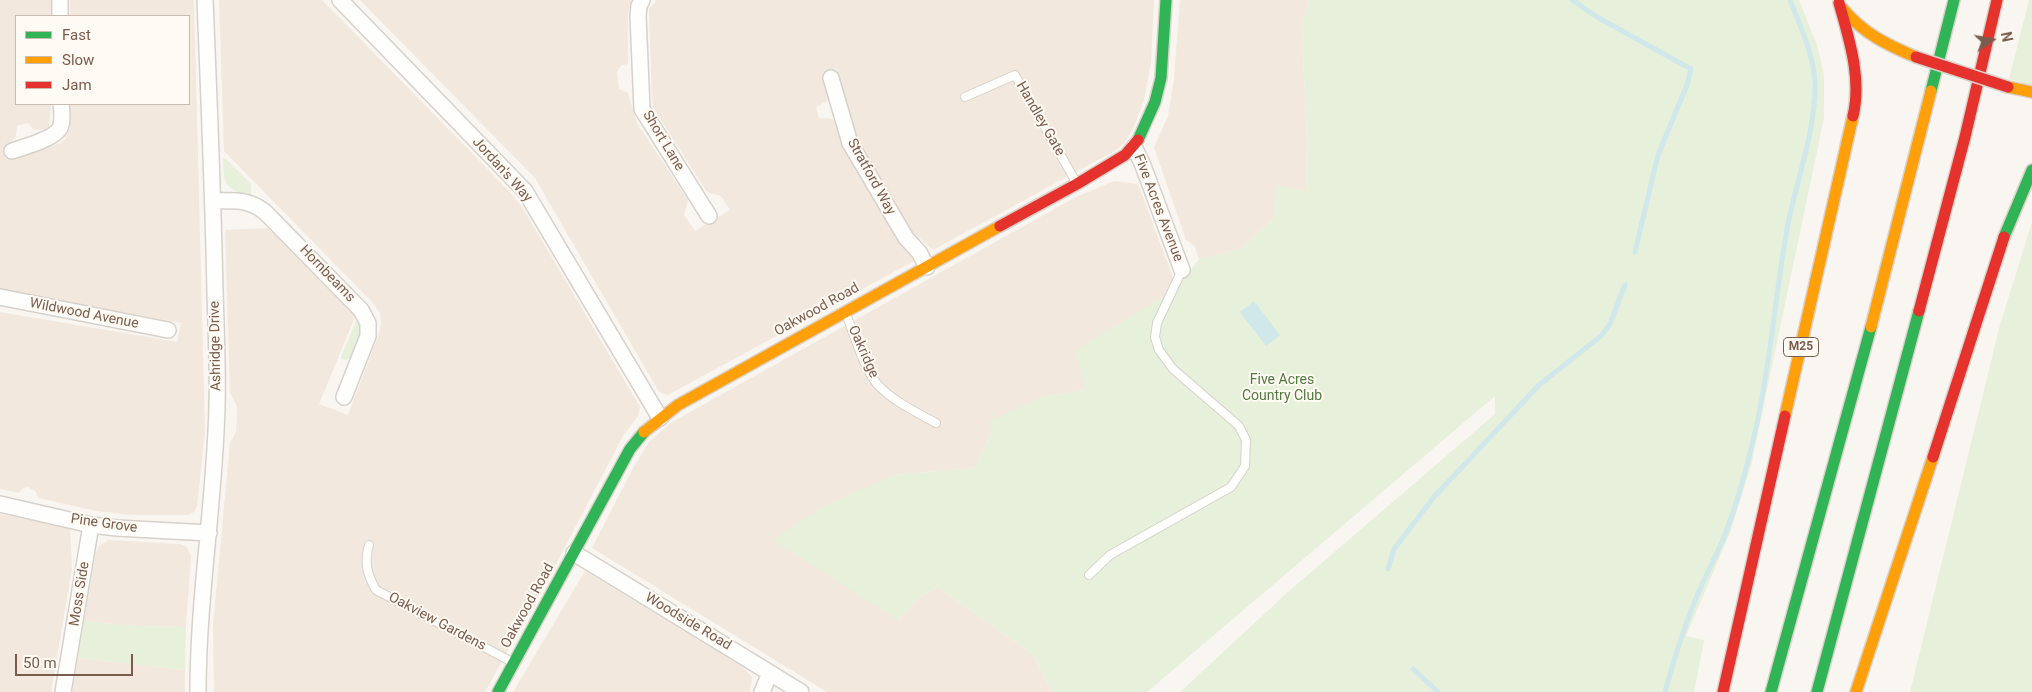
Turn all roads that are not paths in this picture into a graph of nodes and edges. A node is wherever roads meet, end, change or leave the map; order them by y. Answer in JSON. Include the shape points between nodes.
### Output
{"nodes":[{"id":1,"x":60,"y":0,"type":"edge"},
{"id":2,"x":205,"y":0,"type":"edge"},
{"id":3,"x":340,"y":0,"type":"edge"},
{"id":4,"x":642,"y":0,"type":"edge"},
{"id":5,"x":1166,"y":0,"type":"edge"},
{"id":6,"x":1954,"y":0,"type":"edge"},
{"id":7,"x":1997,"y":0,"type":"edge"},
{"id":8,"x":1838,"y":1,"type":"edge"},
{"id":9,"x":60,"y":15,"type":"edge"},
{"id":10,"x":831,"y":78,"type":"dead end"},
{"id":11,"x":2032,"y":92,"type":"edge"},
{"id":12,"x":965,"y":97,"type":"dead end"},
{"id":13,"x":61,"y":105,"type":"edge"},
{"id":14,"x":1134,"y":147,"type":"junction"},
{"id":15,"x":12,"y":151,"type":"dead end"},
{"id":16,"x":2032,"y":170,"type":"edge"},
{"id":17,"x":1077,"y":184,"type":"junction"},
{"id":18,"x":213,"y":201,"type":"junction"},
{"id":19,"x":710,"y":216,"type":"dead end"},
{"id":20,"x":927,"y":267,"type":"junction"},
{"id":21,"x":1182,"y":270,"type":"joint"},
{"id":22,"x":0,"y":297,"type":"edge"},
{"id":23,"x":845,"y":311,"type":"junction"},
{"id":24,"x":168,"y":330,"type":"dead end"},
{"id":25,"x":344,"y":397,"type":"dead end"},
{"id":26,"x":660,"y":418,"type":"junction"},
{"id":27,"x":936,"y":423,"type":"dead end"},
{"id":28,"x":0,"y":504,"type":"edge"},
{"id":29,"x":92,"y":525,"type":"junction"},
{"id":30,"x":209,"y":533,"type":"junction"},
{"id":31,"x":369,"y":545,"type":"dead end"},
{"id":32,"x":574,"y":554,"type":"junction"},
{"id":33,"x":1088,"y":575,"type":"dead end"},
{"id":34,"x":514,"y":663,"type":"junction"},
{"id":35,"x":770,"y":673,"type":"junction"},
{"id":36,"x":63,"y":692,"type":"edge"},
{"id":37,"x":198,"y":692,"type":"edge"},
{"id":38,"x":498,"y":692,"type":"edge"},
{"id":39,"x":762,"y":692,"type":"edge"},
{"id":40,"x":801,"y":692,"type":"edge"},
{"id":41,"x":1723,"y":692,"type":"edge"},
{"id":42,"x":1771,"y":692,"type":"edge"},
{"id":43,"x":1816,"y":692,"type":"edge"},
{"id":44,"x":1856,"y":692,"type":"edge"}],
"edges":[{"from":1,"to":9,"type":"street"},
{"from":2,"to":18,"type":"street","name":"Ashridge Drive"},
{"from":3,"to":26,"type":"street","name":"Jordan's Way","via":[[525,191]]},
{"from":4,"to":19,"type":"street","name":"Short Lane","via":[[638,16],[642,109]]},
{"from":5,"to":14,"type":"main road","name":"Oakwood Road","via":[[1162,78],[1146,127]]},
{"from":6,"to":42,"type":"main road","via":[[1873,323]]},
{"from":7,"to":43,"type":"main road","via":[[1965,137]]},
{"from":8,"to":11,"type":"main road","bridge":true,"via":[[1852,21],[1883,44],[2008,87]]},
{"from":8,"to":41,"type":"main road","number":"M25","via":[[1849,36],[1858,91]]},
{"from":10,"to":20,"type":"street","name":"Stratford Way","via":[[850,143],[906,238]]},
{"from":12,"to":17,"type":"lane","name":"Handley Gate","via":[[1015,75]]},
{"from":13,"to":15,"type":"street","via":[[62,120],[56,132]]},
{"from":14,"to":17,"type":"main road","name":"Oakwood Road"},
{"from":14,"to":21,"type":"street","name":"Five Acres Avenue"},
{"from":16,"to":44,"type":"main road","via":[[2006,232]]},
{"from":17,"to":20,"type":"main road","name":"Oakwood Road"},
{"from":18,"to":25,"type":"street","name":"Hornbeams","via":[[254,203],[361,310],[368,323],[368,336]]},
{"from":18,"to":30,"type":"street","name":"Ashridge Drive","via":[[218,402]]},
{"from":20,"to":23,"type":"main road","name":"Oakwood Road"},
{"from":21,"to":33,"type":"lane","via":[[1157,323],[1155,337],[1159,350],[1173,369],[1239,426],[1246,440],[1245,466],[1231,487],[1110,555]]},
{"from":22,"to":24,"type":"street","name":"Wildwood Avenue"},
{"from":23,"to":26,"type":"main road","name":"Oakwood Road","via":[[703,390]]},
{"from":23,"to":27,"type":"lane","name":"Oakridge","via":[[868,370],[878,385],[903,405]]},
{"from":26,"to":32,"type":"main road","name":"Oakwood Road","via":[[630,449]]},
{"from":28,"to":29,"type":"street","name":"Pine Grove"},
{"from":29,"to":30,"type":"street","name":"Pine Grove"},
{"from":29,"to":36,"type":"street","name":"Moss Side"},
{"from":30,"to":37,"type":"street","name":"Ashridge Drive","via":[[200,616]]},
{"from":31,"to":34,"type":"lane","name":"Oakview Gardens","via":[[366,564],[376,590]]},
{"from":32,"to":34,"type":"main road","name":"Oakwood Road"},
{"from":32,"to":35,"type":"street","name":"Woodside Road"},
{"from":34,"to":38,"type":"main road","name":"Oakwood Road"},
{"from":35,"to":39,"type":"street"},
{"from":35,"to":40,"type":"street","name":"Woodside Road"}]}
